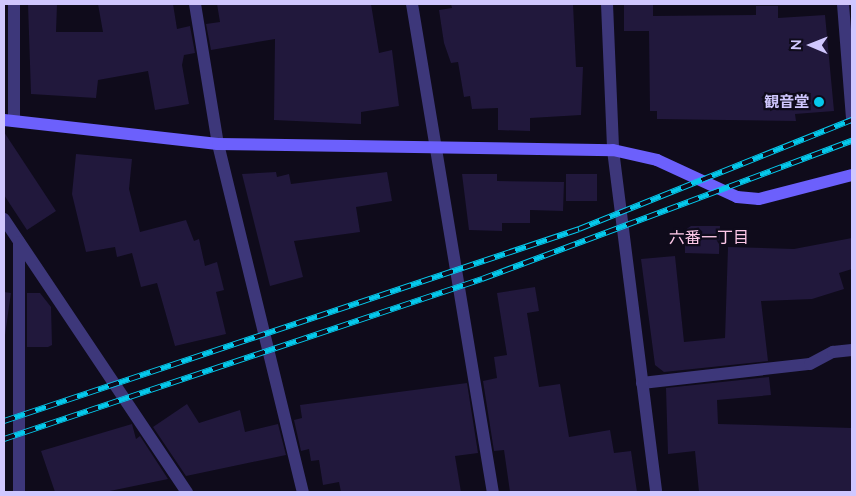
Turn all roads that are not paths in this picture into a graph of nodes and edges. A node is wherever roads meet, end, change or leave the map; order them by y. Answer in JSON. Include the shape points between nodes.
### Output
{"nodes":[{"id":1,"x":14,"y":4,"type":"edge"},
{"id":2,"x":194,"y":4,"type":"edge"},
{"id":3,"x":412,"y":4,"type":"edge"},
{"id":4,"x":607,"y":4,"type":"edge"},
{"id":5,"x":843,"y":4,"type":"edge"},
{"id":6,"x":852,"y":118,"type":"edge"},
{"id":7,"x":9,"y":121,"type":"edge"},
{"id":8,"x":218,"y":144,"type":"junction"},
{"id":9,"x":437,"y":149,"type":"junction"},
{"id":10,"x":614,"y":150,"type":"junction"},
{"id":11,"x":852,"y":175,"type":"edge"},
{"id":12,"x":4,"y":219,"type":"edge"},
{"id":13,"x":19,"y":242,"type":"junction"},
{"id":14,"x":852,"y":350,"type":"edge"},
{"id":15,"x":642,"y":383,"type":"junction"},
{"id":16,"x":19,"y":492,"type":"edge"},
{"id":17,"x":187,"y":492,"type":"edge"},
{"id":18,"x":303,"y":492,"type":"edge"},
{"id":19,"x":493,"y":492,"type":"edge"},
{"id":20,"x":656,"y":492,"type":"edge"}],
"edges":[{"from":1,"to":7,"type":"street"},
{"from":2,"to":8,"type":"street"},
{"from":3,"to":9,"type":"street"},
{"from":4,"to":10,"type":"street"},
{"from":5,"to":6,"type":"street"},
{"from":7,"to":8,"type":"street"},
{"from":8,"to":9,"type":"street"},
{"from":8,"to":18,"type":"street"},
{"from":9,"to":10,"type":"street"},
{"from":9,"to":19,"type":"street"},
{"from":10,"to":11,"type":"street","via":[[657,160],[737,197],[759,199]]},
{"from":10,"to":15,"type":"street"},
{"from":12,"to":13,"type":"street"},
{"from":13,"to":16,"type":"street"},
{"from":13,"to":17,"type":"street"},
{"from":14,"to":15,"type":"street","via":[[833,352],[810,364]]},
{"from":15,"to":20,"type":"street"}]}
